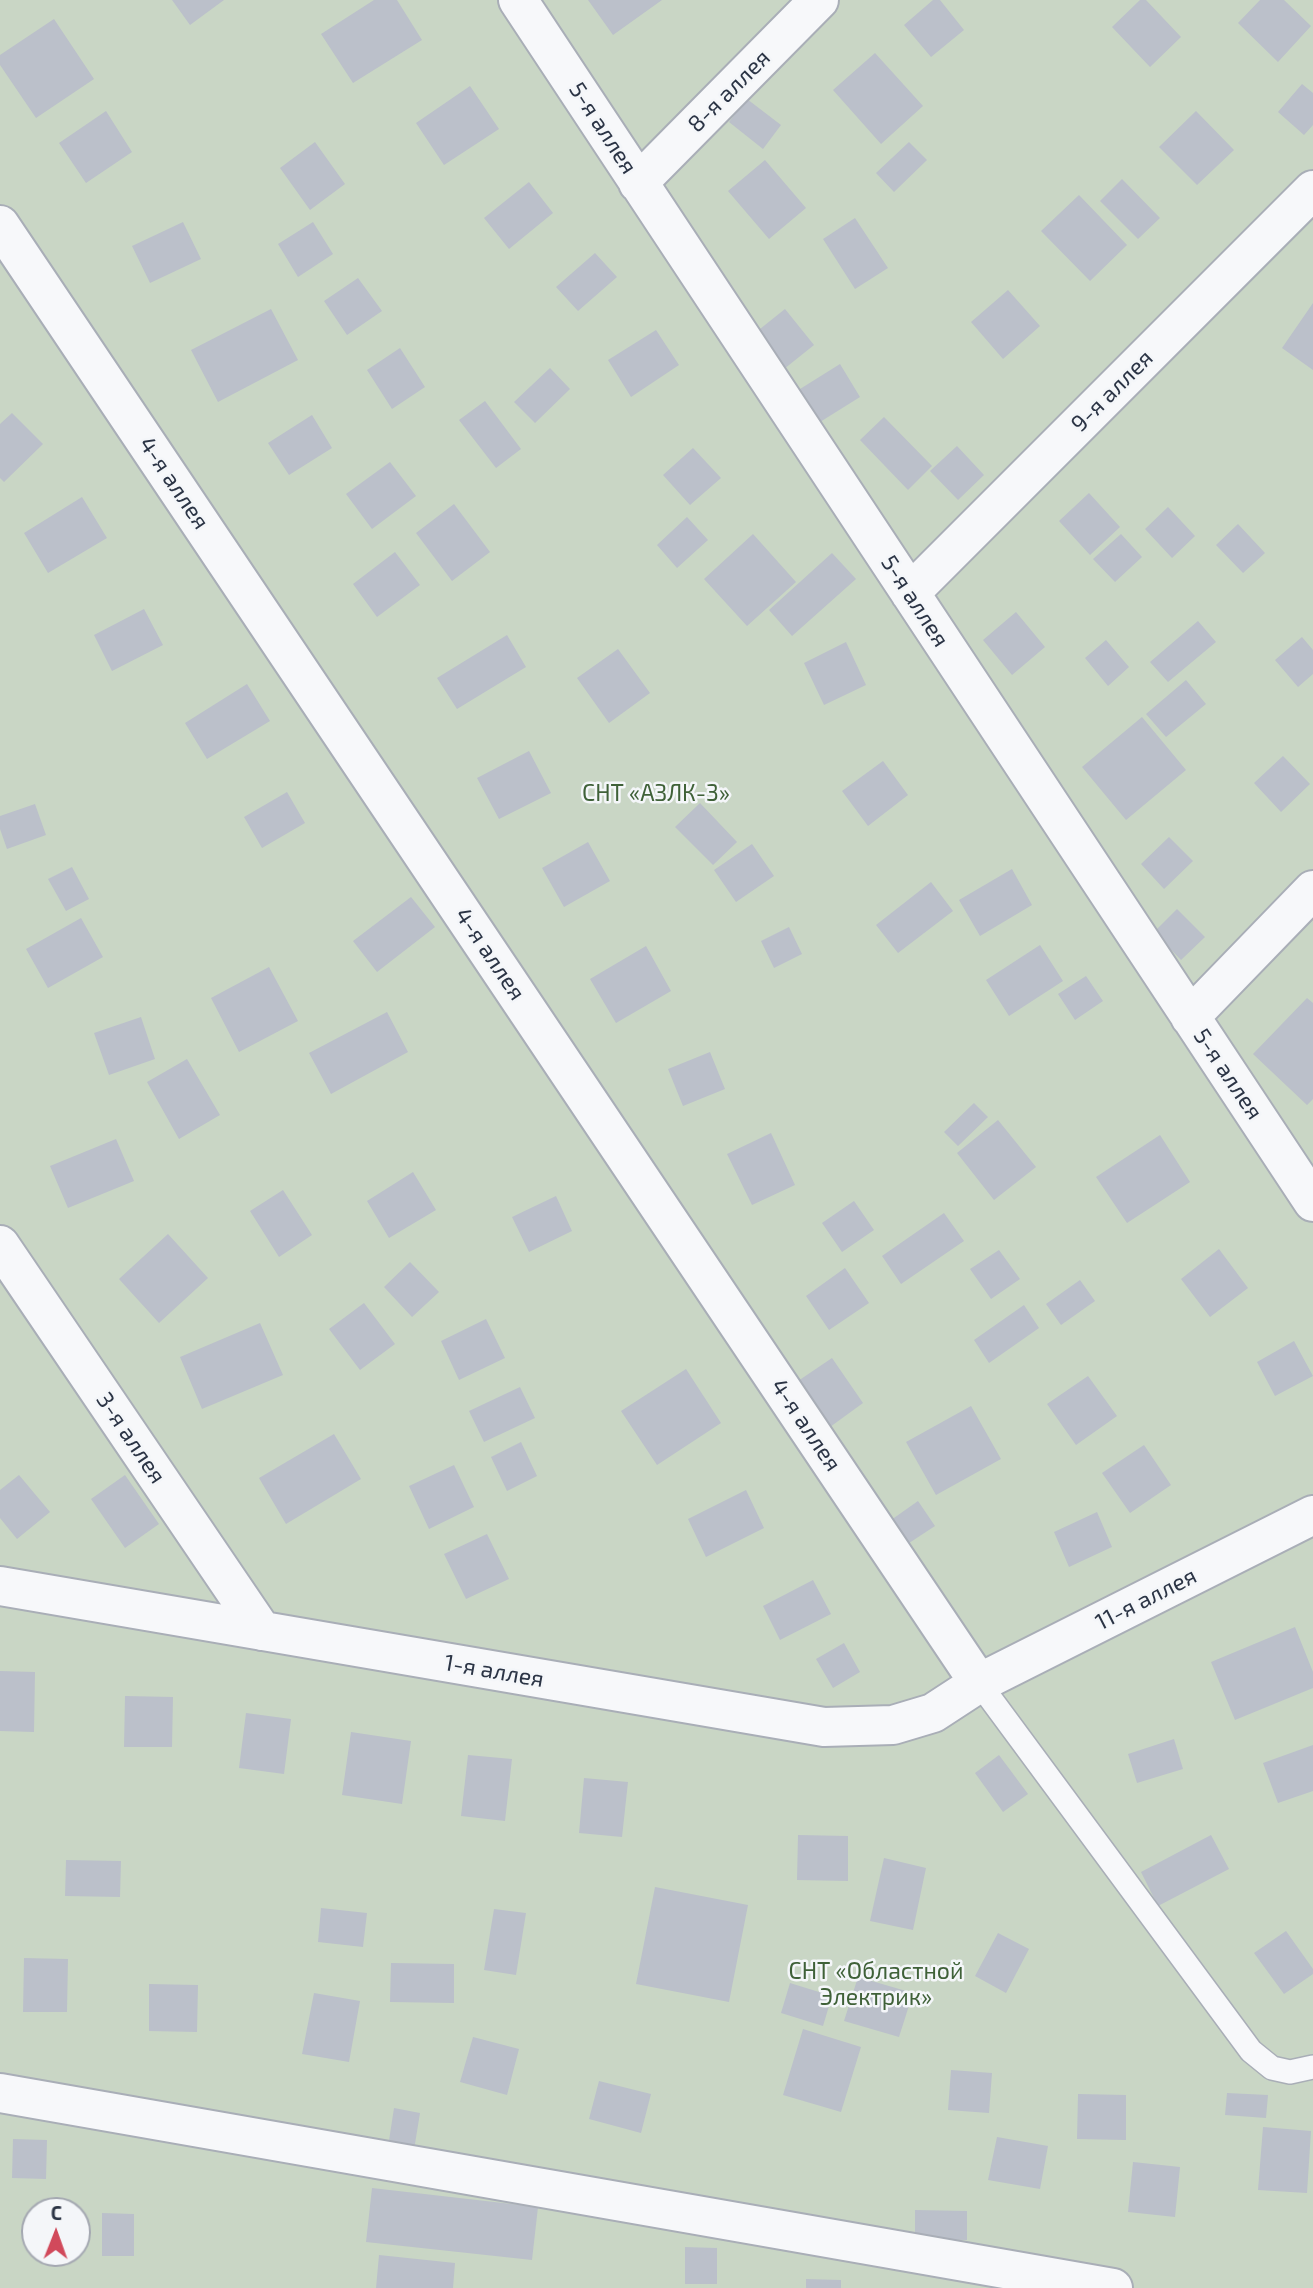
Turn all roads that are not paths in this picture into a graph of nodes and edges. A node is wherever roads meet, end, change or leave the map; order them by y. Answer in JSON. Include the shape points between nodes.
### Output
{"nodes":[{"id":1,"x":518,"y":0,"type":"edge"},
{"id":2,"x":819,"y":0,"type":"edge"},
{"id":3,"x":639,"y":183,"type":"junction"},
{"id":4,"x":1313,"y":190,"type":"edge"},
{"id":5,"x":0,"y":225,"type":"edge"},
{"id":6,"x":910,"y":593,"type":"junction"},
{"id":7,"x":1313,"y":890,"type":"edge"},
{"id":8,"x":1190,"y":1017,"type":"junction"},
{"id":9,"x":1313,"y":1202,"type":"edge"},
{"id":10,"x":0,"y":1245,"type":"edge"},
{"id":11,"x":1313,"y":1516,"type":"edge"},
{"id":12,"x":0,"y":1586,"type":"edge"},
{"id":13,"x":262,"y":1631,"type":"junction"},
{"id":14,"x":979,"y":1683,"type":"junction"},
{"id":15,"x":1313,"y":2067,"type":"edge"},
{"id":16,"x":0,"y":2093,"type":"edge"},
{"id":17,"x":1113,"y":2288,"type":"edge"}],
"edges":[{"from":1,"to":3,"type":"street","name":"5-я аллея"},
{"from":2,"to":3,"type":"street","name":"8-я аллея"},
{"from":3,"to":6,"type":"street","name":"5-я аллея"},
{"from":4,"to":6,"type":"street","name":"9-я аллея"},
{"from":5,"to":14,"type":"street","name":"4-я аллея"},
{"from":6,"to":8,"type":"street","name":"5-я аллея"},
{"from":7,"to":8,"type":"street"},
{"from":8,"to":9,"type":"street","name":"5-я аллея"},
{"from":10,"to":13,"type":"street","name":"3-я аллея"},
{"from":11,"to":14,"type":"street","name":"11-я аллея"},
{"from":12,"to":13,"type":"street","name":"1-я аллея"},
{"from":13,"to":14,"type":"street","name":"1-я аллея","via":[[824,1727],[893,1725],[933,1713]]},
{"from":14,"to":15,"type":"lane","via":[[1251,2051],[1272,2068],[1290,2072]]},
{"from":16,"to":17,"type":"street"}]}
